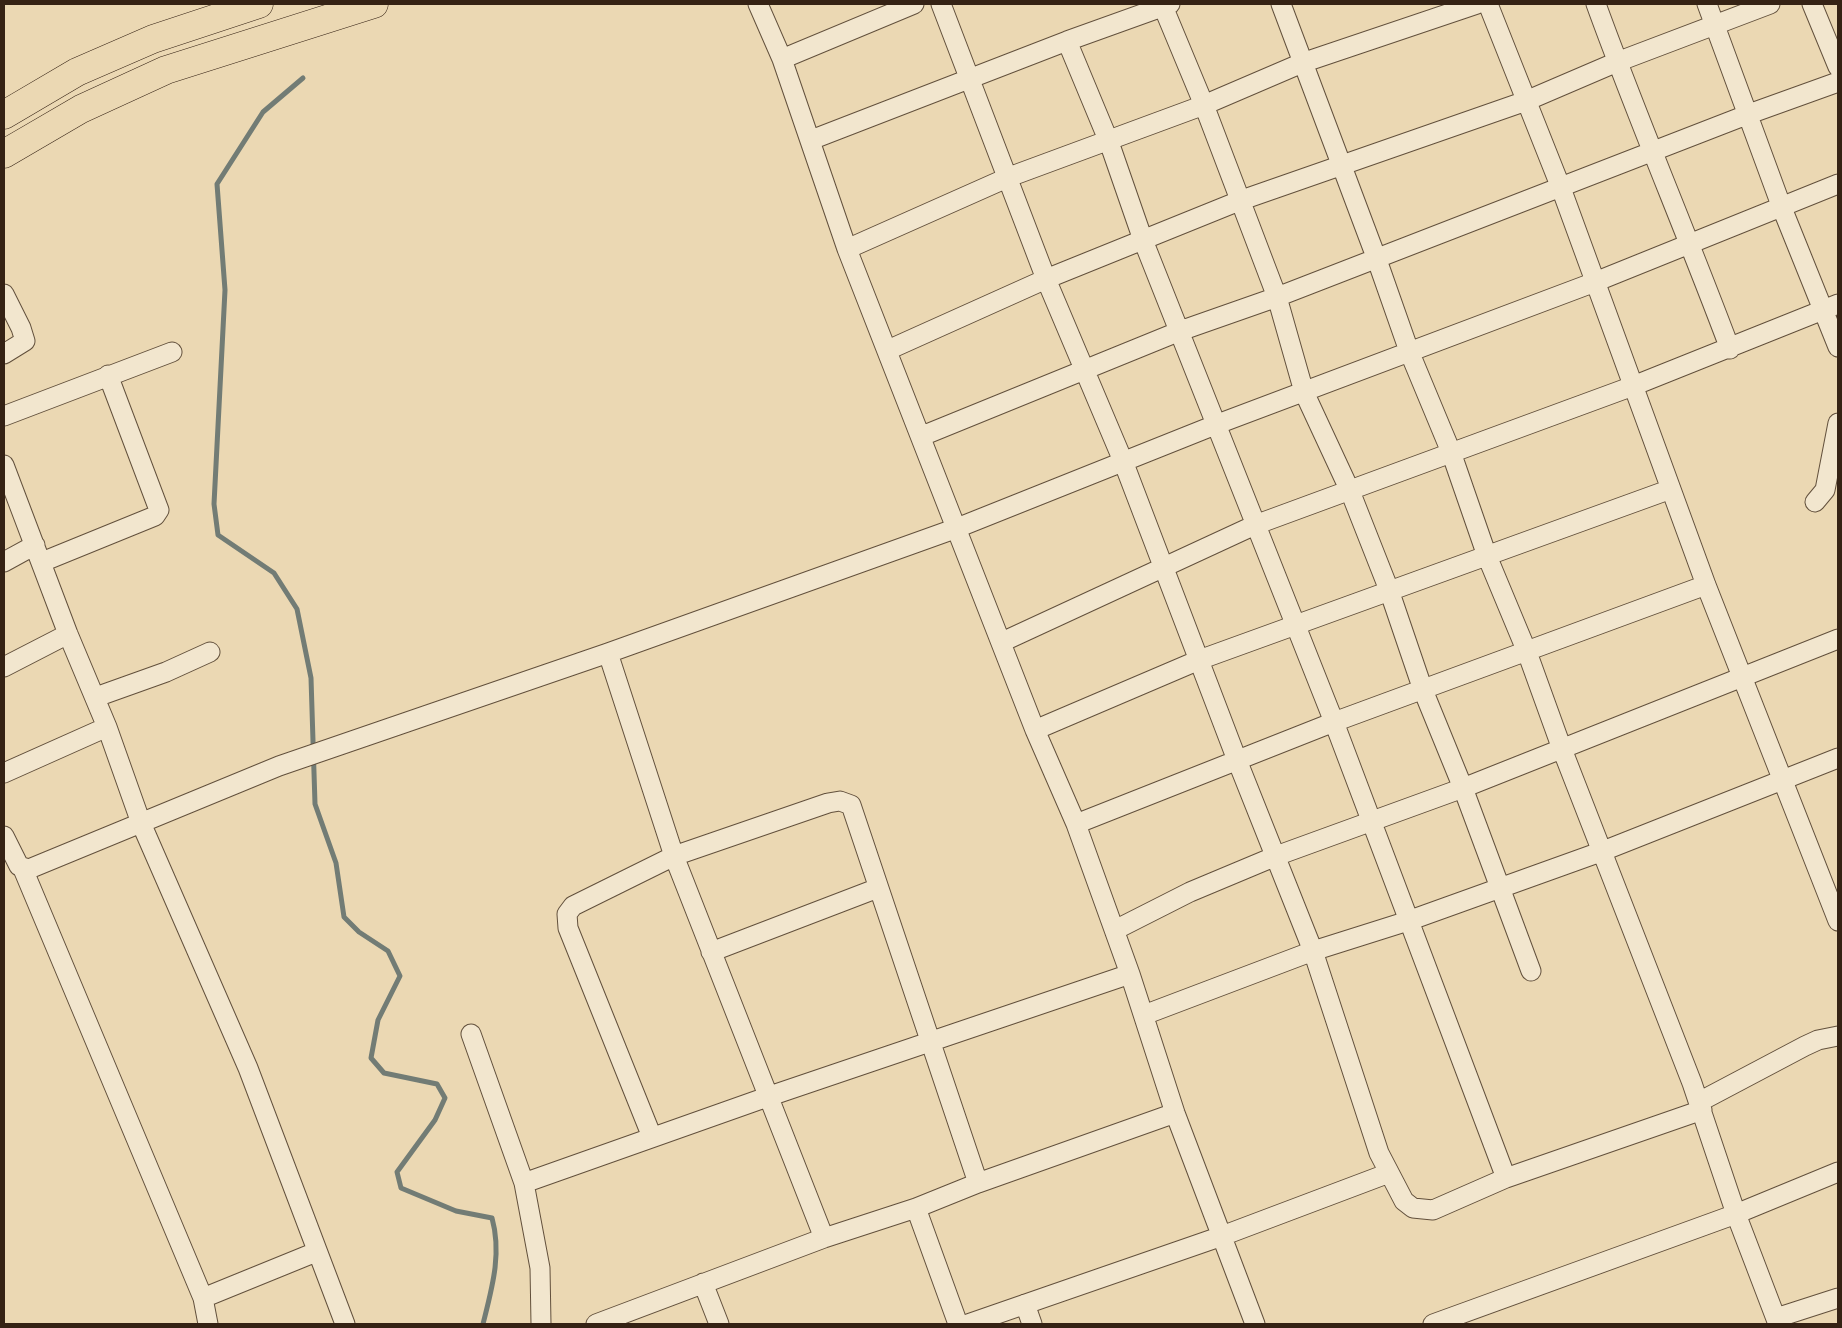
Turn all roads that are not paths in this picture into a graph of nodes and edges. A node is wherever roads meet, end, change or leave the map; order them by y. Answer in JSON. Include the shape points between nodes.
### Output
{"nodes":[{"id":1,"x":259,"y":4,"type":"edge"},
{"id":2,"x":374,"y":4,"type":"edge"},
{"id":3,"x":758,"y":4,"type":"edge"},
{"id":4,"x":914,"y":4,"type":"edge"},
{"id":5,"x":941,"y":4,"type":"edge"},
{"id":6,"x":1281,"y":4,"type":"edge"},
{"id":7,"x":1477,"y":4,"type":"edge"},
{"id":8,"x":1488,"y":4,"type":"edge"},
{"id":9,"x":1596,"y":4,"type":"edge"},
{"id":10,"x":1707,"y":4,"type":"edge"},
{"id":11,"x":1770,"y":4,"type":"edge"},
{"id":12,"x":1812,"y":4,"type":"edge"},
{"id":13,"x":1165,"y":5,"type":"edge"},
{"id":14,"x":1714,"y":23,"type":"junction"},
{"id":15,"x":1067,"y":41,"type":"junction"},
{"id":16,"x":782,"y":59,"type":"junction"},
{"id":17,"x":1617,"y":62,"type":"junction"},
{"id":18,"x":1302,"y":63,"type":"junction"},
{"id":19,"x":1838,"y":67,"type":"edge"},
{"id":20,"x":970,"y":78,"type":"junction"},
{"id":21,"x":1838,"y":82,"type":"edge"},
{"id":22,"x":1526,"y":101,"type":"junction"},
{"id":23,"x":1204,"y":105,"type":"junction"},
{"id":24,"x":1749,"y":114,"type":"junction"},
{"id":25,"x":4,"y":115,"type":"edge"},
{"id":26,"x":811,"y":140,"type":"junction"},
{"id":27,"x":1109,"y":142,"type":"junction"},
{"id":28,"x":1652,"y":152,"type":"junction"},
{"id":29,"x":4,"y":154,"type":"edge"},
{"id":30,"x":1342,"y":165,"type":"junction"},
{"id":31,"x":1009,"y":177,"type":"junction"},
{"id":32,"x":1838,"y":184,"type":"edge"},
{"id":33,"x":1561,"y":188,"type":"junction"},
{"id":34,"x":1239,"y":201,"type":"junction"},
{"id":35,"x":1782,"y":208,"type":"junction"},
{"id":36,"x":1143,"y":240,"type":"junction"},
{"id":37,"x":1690,"y":243,"type":"junction"},
{"id":38,"x":847,"y":249,"type":"junction"},
{"id":39,"x":1376,"y":257,"type":"junction"},
{"id":40,"x":1046,"y":278,"type":"junction"},
{"id":41,"x":1595,"y":282,"type":"junction"},
{"id":42,"x":4,"y":294,"type":"edge"},
{"id":43,"x":1276,"y":297,"type":"junction"},
{"id":44,"x":1830,"y":307,"type":"edge"},
{"id":45,"x":1180,"y":331,"type":"junction"},
{"id":46,"x":1838,"y":347,"type":"edge"},
{"id":47,"x":1730,"y":349,"type":"junction"},
{"id":48,"x":888,"y":350,"type":"junction"},
{"id":49,"x":1409,"y":351,"type":"junction"},
{"id":50,"x":172,"y":352,"type":"dead end"},
{"id":51,"x":4,"y":354,"type":"edge"},
{"id":52,"x":1086,"y":370,"type":"junction"},
{"id":53,"x":108,"y":375,"type":"junction"},
{"id":54,"x":1633,"y":386,"type":"junction"},
{"id":55,"x":1304,"y":392,"type":"junction"},
{"id":56,"x":4,"y":416,"type":"edge"},
{"id":57,"x":1838,"y":423,"type":"edge"},
{"id":58,"x":1215,"y":425,"type":"junction"},
{"id":59,"x":922,"y":436,"type":"junction"},
{"id":60,"x":1451,"y":452,"type":"junction"},
{"id":61,"x":1123,"y":461,"type":"junction"},
{"id":62,"x":4,"y":465,"type":"edge"},
{"id":63,"x":1671,"y":489,"type":"junction"},
{"id":64,"x":1350,"y":491,"type":"junction"},
{"id":65,"x":1815,"y":502,"type":"dead end"},
{"id":66,"x":1255,"y":525,"type":"junction"},
{"id":67,"x":957,"y":528,"type":"junction"},
{"id":68,"x":38,"y":554,"type":"junction"},
{"id":69,"x":1487,"y":556,"type":"junction"},
{"id":70,"x":4,"y":562,"type":"edge"},
{"id":71,"x":1163,"y":569,"type":"junction"},
{"id":72,"x":1706,"y":585,"type":"junction"},
{"id":73,"x":1389,"y":590,"type":"junction"},
{"id":74,"x":1295,"y":626,"type":"junction"},
{"id":75,"x":68,"y":634,"type":"junction"},
{"id":76,"x":1838,"y":639,"type":"edge"},
{"id":77,"x":1002,"y":642,"type":"junction"},
{"id":78,"x":210,"y":652,"type":"dead end"},
{"id":79,"x":1527,"y":652,"type":"junction"},
{"id":80,"x":608,"y":653,"type":"junction"},
{"id":81,"x":1199,"y":660,"type":"junction"},
{"id":82,"x":4,"y":666,"type":"edge"},
{"id":83,"x":1743,"y":678,"type":"junction"},
{"id":84,"x":1423,"y":690,"type":"junction"},
{"id":85,"x":96,"y":697,"type":"junction"},
{"id":86,"x":1334,"y":722,"type":"junction"},
{"id":87,"x":107,"y":727,"type":"junction"},
{"id":88,"x":1035,"y":730,"type":"junction"},
{"id":89,"x":1562,"y":749,"type":"junction"},
{"id":90,"x":1838,"y":758,"type":"edge"},
{"id":91,"x":1237,"y":760,"type":"junction"},
{"id":92,"x":4,"y":773,"type":"edge"},
{"id":93,"x":1782,"y":781,"type":"junction"},
{"id":94,"x":1463,"y":788,"type":"junction"},
{"id":95,"x":1372,"y":821,"type":"junction"},
{"id":96,"x":141,"y":822,"type":"junction"},
{"id":97,"x":1076,"y":824,"type":"junction"},
{"id":98,"x":4,"y":836,"type":"edge"},
{"id":99,"x":1603,"y":851,"type":"junction"},
{"id":100,"x":674,"y":856,"type":"junction"},
{"id":101,"x":1276,"y":856,"type":"junction"},
{"id":102,"x":23,"y":869,"type":"junction"},
{"id":103,"x":1500,"y":887,"type":"junction"},
{"id":104,"x":878,"y":888,"type":"junction"},
{"id":105,"x":1408,"y":920,"type":"junction"},
{"id":106,"x":1838,"y":921,"type":"edge"},
{"id":107,"x":1115,"y":930,"type":"junction"},
{"id":108,"x":1313,"y":951,"type":"junction"},
{"id":109,"x":711,"y":952,"type":"junction"},
{"id":110,"x":1531,"y":971,"type":"dead end"},
{"id":111,"x":1130,"y":974,"type":"junction"},
{"id":112,"x":1144,"y":1015,"type":"junction"},
{"id":113,"x":471,"y":1034,"type":"dead end"},
{"id":114,"x":1838,"y":1036,"type":"edge"},
{"id":115,"x":932,"y":1042,"type":"junction"},
{"id":116,"x":767,"y":1097,"type":"junction"},
{"id":117,"x":1700,"y":1106,"type":"junction"},
{"id":118,"x":1175,"y":1113,"type":"junction"},
{"id":119,"x":652,"y":1137,"type":"junction"},
{"id":120,"x":1838,"y":1172,"type":"edge"},
{"id":121,"x":1388,"y":1174,"type":"junction"},
{"id":122,"x":1506,"y":1178,"type":"junction"},
{"id":123,"x":524,"y":1183,"type":"junction"},
{"id":124,"x":978,"y":1183,"type":"junction"},
{"id":125,"x":916,"y":1208,"type":"junction"},
{"id":126,"x":1736,"y":1214,"type":"junction"},
{"id":127,"x":1222,"y":1236,"type":"junction"},
{"id":128,"x":824,"y":1238,"type":"junction"},
{"id":129,"x":316,"y":1252,"type":"junction"},
{"id":130,"x":704,"y":1283,"type":"junction"},
{"id":131,"x":203,"y":1298,"type":"junction"},
{"id":132,"x":1838,"y":1298,"type":"edge"},
{"id":133,"x":1025,"y":1304,"type":"junction"},
{"id":134,"x":1777,"y":1321,"type":"edge"},
{"id":135,"x":208,"y":1324,"type":"edge"},
{"id":136,"x":345,"y":1324,"type":"edge"},
{"id":137,"x":541,"y":1324,"type":"edge"},
{"id":138,"x":596,"y":1324,"type":"edge"},
{"id":139,"x":719,"y":1324,"type":"edge"},
{"id":140,"x":958,"y":1324,"type":"edge"},
{"id":141,"x":968,"y":1324,"type":"edge"},
{"id":142,"x":1032,"y":1324,"type":"edge"},
{"id":143,"x":1255,"y":1324,"type":"edge"},
{"id":144,"x":1433,"y":1324,"type":"edge"}],
"edges":[{"from":1,"to":25,"type":"highway","via":[[153,39],[77,72]]},
{"from":2,"to":29,"type":"highway","via":[[166,70],[81,109]]},
{"from":3,"to":16,"type":"street"},
{"from":4,"to":16,"type":"street"},
{"from":5,"to":20,"type":"street"},
{"from":6,"to":18,"type":"street"},
{"from":7,"to":18,"type":"street"},
{"from":8,"to":22,"type":"street"},
{"from":9,"to":17,"type":"street"},
{"from":10,"to":14,"type":"street"},
{"from":11,"to":14,"type":"street"},
{"from":12,"to":19,"type":"street"},
{"from":13,"to":15,"type":"street"},
{"from":13,"to":23,"type":"street"},
{"from":14,"to":17,"type":"street"},
{"from":14,"to":24,"type":"street"},
{"from":15,"to":20,"type":"street"},
{"from":15,"to":27,"type":"street"},
{"from":16,"to":26,"type":"street"},
{"from":17,"to":22,"type":"street"},
{"from":17,"to":28,"type":"street"},
{"from":18,"to":23,"type":"street"},
{"from":18,"to":30,"type":"street"},
{"from":20,"to":26,"type":"street"},
{"from":20,"to":31,"type":"street"},
{"from":21,"to":24,"type":"street"},
{"from":22,"to":30,"type":"street"},
{"from":22,"to":33,"type":"street"},
{"from":23,"to":27,"type":"street"},
{"from":23,"to":34,"type":"street"},
{"from":24,"to":28,"type":"street"},
{"from":24,"to":35,"type":"street"},
{"from":26,"to":38,"type":"street"},
{"from":27,"to":31,"type":"street"},
{"from":27,"to":36,"type":"street"},
{"from":28,"to":33,"type":"street"},
{"from":28,"to":37,"type":"street"},
{"from":30,"to":34,"type":"street"},
{"from":30,"to":39,"type":"street"},
{"from":31,"to":38,"type":"street"},
{"from":31,"to":40,"type":"street"},
{"from":32,"to":35,"type":"street"},
{"from":33,"to":39,"type":"street"},
{"from":33,"to":41,"type":"street"},
{"from":34,"to":36,"type":"street"},
{"from":34,"to":43,"type":"street"},
{"from":35,"to":37,"type":"street"},
{"from":35,"to":44,"type":"street"},
{"from":36,"to":40,"type":"street"},
{"from":36,"to":45,"type":"street"},
{"from":37,"to":41,"type":"street"},
{"from":37,"to":47,"type":"street"},
{"from":38,"to":48,"type":"street"},
{"from":39,"to":43,"type":"street"},
{"from":39,"to":49,"type":"street"},
{"from":40,"to":48,"type":"street"},
{"from":40,"to":52,"type":"street"},
{"from":41,"to":49,"type":"street"},
{"from":41,"to":54,"type":"street"},
{"from":42,"to":51,"type":"street","via":[[25,341]]},
{"from":43,"to":45,"type":"street"},
{"from":43,"to":55,"type":"street"},
{"from":44,"to":46,"type":"street"},
{"from":44,"to":47,"type":"street"},
{"from":45,"to":52,"type":"street"},
{"from":45,"to":58,"type":"street"},
{"from":47,"to":54,"type":"street"},
{"from":48,"to":59,"type":"street"},
{"from":49,"to":55,"type":"street"},
{"from":49,"to":60,"type":"street"},
{"from":50,"to":53,"type":"street"},
{"from":52,"to":59,"type":"street"},
{"from":52,"to":61,"type":"street"},
{"from":53,"to":56,"type":"street"},
{"from":53,"to":68,"type":"street","via":[[159,510],[155,516]]},
{"from":54,"to":60,"type":"street"},
{"from":54,"to":63,"type":"street"},
{"from":55,"to":58,"type":"street"},
{"from":55,"to":64,"type":"street"},
{"from":57,"to":65,"type":"street","via":[[1825,490]]},
{"from":58,"to":61,"type":"street"},
{"from":58,"to":66,"type":"street"},
{"from":59,"to":67,"type":"street"},
{"from":60,"to":64,"type":"street"},
{"from":60,"to":69,"type":"street"},
{"from":61,"to":67,"type":"street"},
{"from":61,"to":71,"type":"street"},
{"from":62,"to":68,"type":"street"},
{"from":63,"to":69,"type":"street"},
{"from":63,"to":72,"type":"street"},
{"from":64,"to":66,"type":"street"},
{"from":64,"to":73,"type":"street"},
{"from":66,"to":71,"type":"street"},
{"from":66,"to":74,"type":"street"},
{"from":67,"to":77,"type":"street"},
{"from":67,"to":80,"type":"street"},
{"from":68,"to":70,"type":"street"},
{"from":68,"to":75,"type":"street"},
{"from":69,"to":73,"type":"street"},
{"from":69,"to":79,"type":"street"},
{"from":71,"to":77,"type":"street"},
{"from":71,"to":81,"type":"street"},
{"from":72,"to":79,"type":"street"},
{"from":72,"to":83,"type":"street"},
{"from":73,"to":74,"type":"street"},
{"from":73,"to":84,"type":"street"},
{"from":74,"to":81,"type":"street"},
{"from":74,"to":86,"type":"street"},
{"from":75,"to":82,"type":"street"},
{"from":75,"to":85,"type":"street"},
{"from":76,"to":83,"type":"street"},
{"from":77,"to":88,"type":"street"},
{"from":78,"to":85,"type":"street"},
{"from":79,"to":84,"type":"street"},
{"from":79,"to":89,"type":"street"},
{"from":80,"to":96,"type":"street","via":[[279,766]]},
{"from":80,"to":100,"type":"street"},
{"from":81,"to":88,"type":"street"},
{"from":81,"to":91,"type":"street"},
{"from":83,"to":89,"type":"street"},
{"from":83,"to":93,"type":"street"},
{"from":84,"to":86,"type":"street"},
{"from":84,"to":94,"type":"street"},
{"from":85,"to":87,"type":"street"},
{"from":86,"to":91,"type":"street"},
{"from":86,"to":95,"type":"street"},
{"from":87,"to":92,"type":"street"},
{"from":87,"to":96,"type":"street"},
{"from":88,"to":97,"type":"street"},
{"from":89,"to":94,"type":"street"},
{"from":89,"to":99,"type":"street"},
{"from":90,"to":93,"type":"street"},
{"from":91,"to":97,"type":"street"},
{"from":91,"to":101,"type":"street"},
{"from":93,"to":99,"type":"street"},
{"from":93,"to":106,"type":"street"},
{"from":94,"to":95,"type":"street"},
{"from":94,"to":103,"type":"street"},
{"from":95,"to":101,"type":"street"},
{"from":95,"to":105,"type":"street"},
{"from":96,"to":102,"type":"street"},
{"from":96,"to":129,"type":"street","via":[[248,1068]]},
{"from":97,"to":107,"type":"street"},
{"from":98,"to":102,"type":"street","via":[[18,866]]},
{"from":99,"to":103,"type":"street"},
{"from":99,"to":117,"type":"street"},
{"from":100,"to":104,"type":"street","via":[[840,801],[851,805]]},
{"from":100,"to":109,"type":"street"},
{"from":100,"to":119,"type":"street","via":[[572,906],[567,914],[568,928]]},
{"from":101,"to":107,"type":"street","via":[[1190,892]]},
{"from":101,"to":108,"type":"street"},
{"from":102,"to":131,"type":"street"},
{"from":103,"to":105,"type":"street"},
{"from":103,"to":110,"type":"street"},
{"from":104,"to":109,"type":"street"},
{"from":104,"to":115,"type":"street"},
{"from":105,"to":108,"type":"street"},
{"from":105,"to":122,"type":"street"},
{"from":107,"to":111,"type":"street"},
{"from":108,"to":112,"type":"street"},
{"from":108,"to":121,"type":"street"},
{"from":109,"to":116,"type":"street"},
{"from":111,"to":112,"type":"street"},
{"from":111,"to":115,"type":"street"},
{"from":112,"to":118,"type":"street"},
{"from":113,"to":123,"type":"street"},
{"from":114,"to":117,"type":"street","via":[[1805,1046]]},
{"from":115,"to":116,"type":"street"},
{"from":115,"to":124,"type":"street"},
{"from":116,"to":119,"type":"street"},
{"from":116,"to":128,"type":"street"},
{"from":117,"to":122,"type":"street"},
{"from":117,"to":126,"type":"street"},
{"from":118,"to":124,"type":"street"},
{"from":118,"to":127,"type":"street"},
{"from":119,"to":123,"type":"street"},
{"from":120,"to":126,"type":"street"},
{"from":121,"to":122,"type":"street","via":[[1404,1201],[1413,1208],[1433,1210]]},
{"from":121,"to":127,"type":"street"},
{"from":123,"to":137,"type":"street","via":[[540,1268]]},
{"from":124,"to":125,"type":"street"},
{"from":125,"to":128,"type":"street"},
{"from":125,"to":140,"type":"street"},
{"from":126,"to":134,"type":"street"},
{"from":126,"to":144,"type":"street"},
{"from":127,"to":133,"type":"street"},
{"from":127,"to":143,"type":"street"},
{"from":128,"to":130,"type":"street"},
{"from":129,"to":131,"type":"street"},
{"from":129,"to":136,"type":"street"},
{"from":130,"to":138,"type":"street"},
{"from":130,"to":139,"type":"street"},
{"from":131,"to":135,"type":"street"},
{"from":132,"to":134,"type":"street"},
{"from":133,"to":141,"type":"street"},
{"from":133,"to":142,"type":"street"}]}
